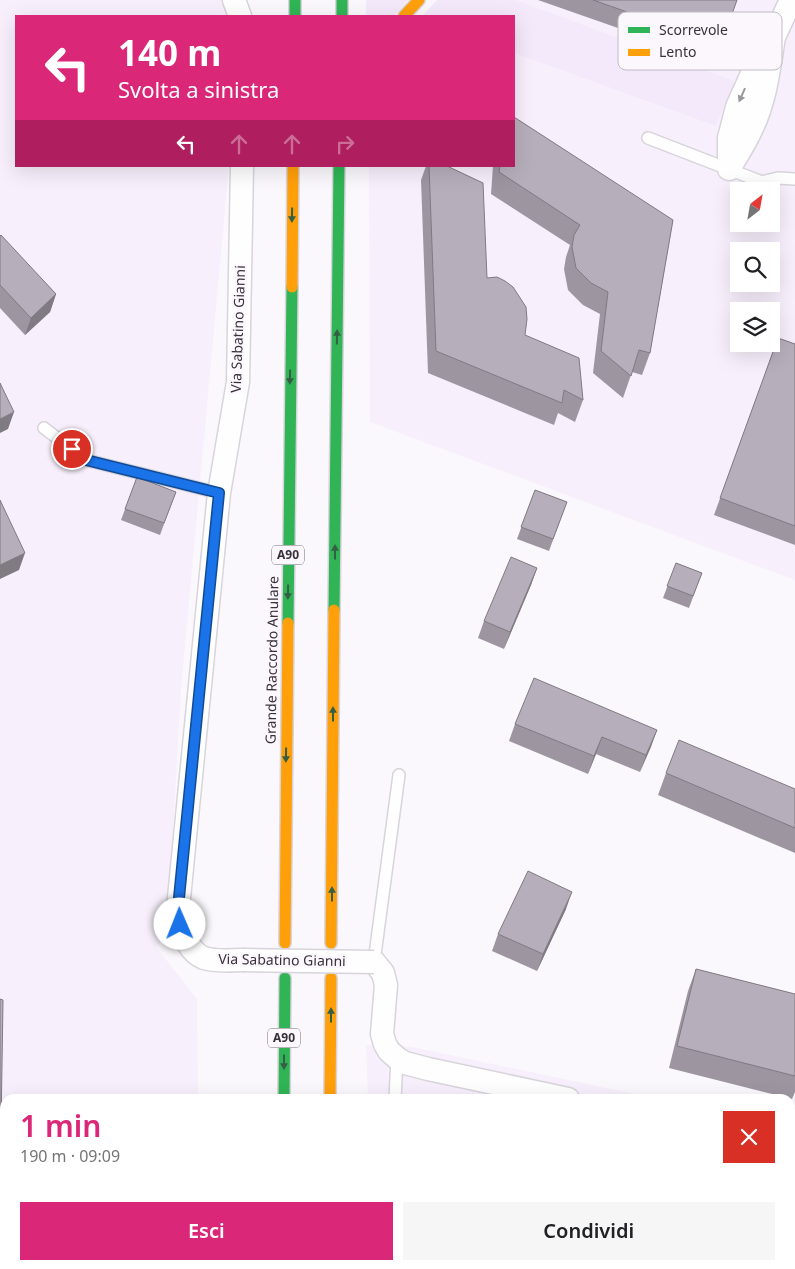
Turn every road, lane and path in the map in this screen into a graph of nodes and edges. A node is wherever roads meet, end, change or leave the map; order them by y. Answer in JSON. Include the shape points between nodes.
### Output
{"nodes":[{"id":1,"x":234,"y":0,"type":"edge"},
{"id":2,"x":295,"y":0,"type":"edge"},
{"id":3,"x":342,"y":0,"type":"edge"},
{"id":4,"x":419,"y":0,"type":"edge"},
{"id":5,"x":791,"y":0,"type":"edge"},
{"id":6,"x":240,"y":15,"type":"edge"},
{"id":7,"x":295,"y":15,"type":"edge"},
{"id":8,"x":342,"y":15,"type":"edge"},
{"id":9,"x":405,"y":15,"type":"edge"},
{"id":10,"x":782,"y":20,"type":"edge"},
{"id":11,"x":755,"y":70,"type":"edge"},
{"id":12,"x":648,"y":138,"type":"dead end"},
{"id":13,"x":242,"y":167,"type":"edge"},
{"id":14,"x":293,"y":167,"type":"edge"},
{"id":15,"x":339,"y":167,"type":"edge"},
{"id":16,"x":345,"y":167,"type":"edge"},
{"id":17,"x":729,"y":169,"type":"junction"},
{"id":18,"x":795,"y":179,"type":"edge"},
{"id":19,"x":753,"y":182,"type":"edge"},
{"id":20,"x":769,"y":182,"type":"edge"},
{"id":21,"x":338,"y":210,"type":"junction"},
{"id":22,"x":44,"y":428,"type":"dead end"},
{"id":23,"x":219,"y":493,"type":"junction"},
{"id":24,"x":399,"y":774,"type":"dead end"},
{"id":25,"x":285,"y":943,"type":"dead end"},
{"id":26,"x":331,"y":943,"type":"dead end"},
{"id":27,"x":374,"y":962,"type":"junction"},
{"id":28,"x":285,"y":978,"type":"dead end"},
{"id":29,"x":331,"y":978,"type":"dead end"},
{"id":30,"x":397,"y":1058,"type":"junction"},
{"id":31,"x":284,"y":1094,"type":"edge"},
{"id":32,"x":330,"y":1094,"type":"edge"},
{"id":33,"x":395,"y":1094,"type":"edge"},
{"id":34,"x":544,"y":1094,"type":"edge"}],
"edges":[{"from":1,"to":6,"type":"street"},
{"from":2,"to":7,"type":"highway"},
{"from":3,"to":8,"type":"highway"},
{"from":4,"to":9,"type":"highway"},
{"from":5,"to":10,"type":"street"},
{"from":11,"to":17,"type":"street","via":[[733,118]]},
{"from":12,"to":17,"type":"lane"},
{"from":13,"to":23,"type":"street","name":"Via Sabatino Gianni","via":[[238,382]]},
{"from":14,"to":25,"type":"highway","name":"Grande Raccordo Anulare","number":"A90","one_way":true},
{"from":15,"to":21,"type":"highway"},
{"from":16,"to":21,"type":"highway"},
{"from":17,"to":19,"type":"lane"},
{"from":18,"to":20,"type":"lane","via":[[778,178]]},
{"from":26,"to":21,"type":"highway","one_way":true},
{"from":22,"to":23,"type":"lane","via":[[86,460]]},
{"from":23,"to":27,"type":"street","name":"Via Sabatino Gianni","bridge":true,"via":[[178,908],[180,924],[185,938],[203,958]]},
{"from":24,"to":27,"type":"lane"},
{"from":27,"to":30,"type":"street","via":[[383,973],[386,986],[382,1034],[385,1044]]},
{"from":28,"to":31,"type":"highway","number":"A90","one_way":true},
{"from":32,"to":29,"type":"highway","one_way":true},
{"from":30,"to":33,"type":"lane"},
{"from":30,"to":34,"type":"street","via":[[428,1070]]}]}
